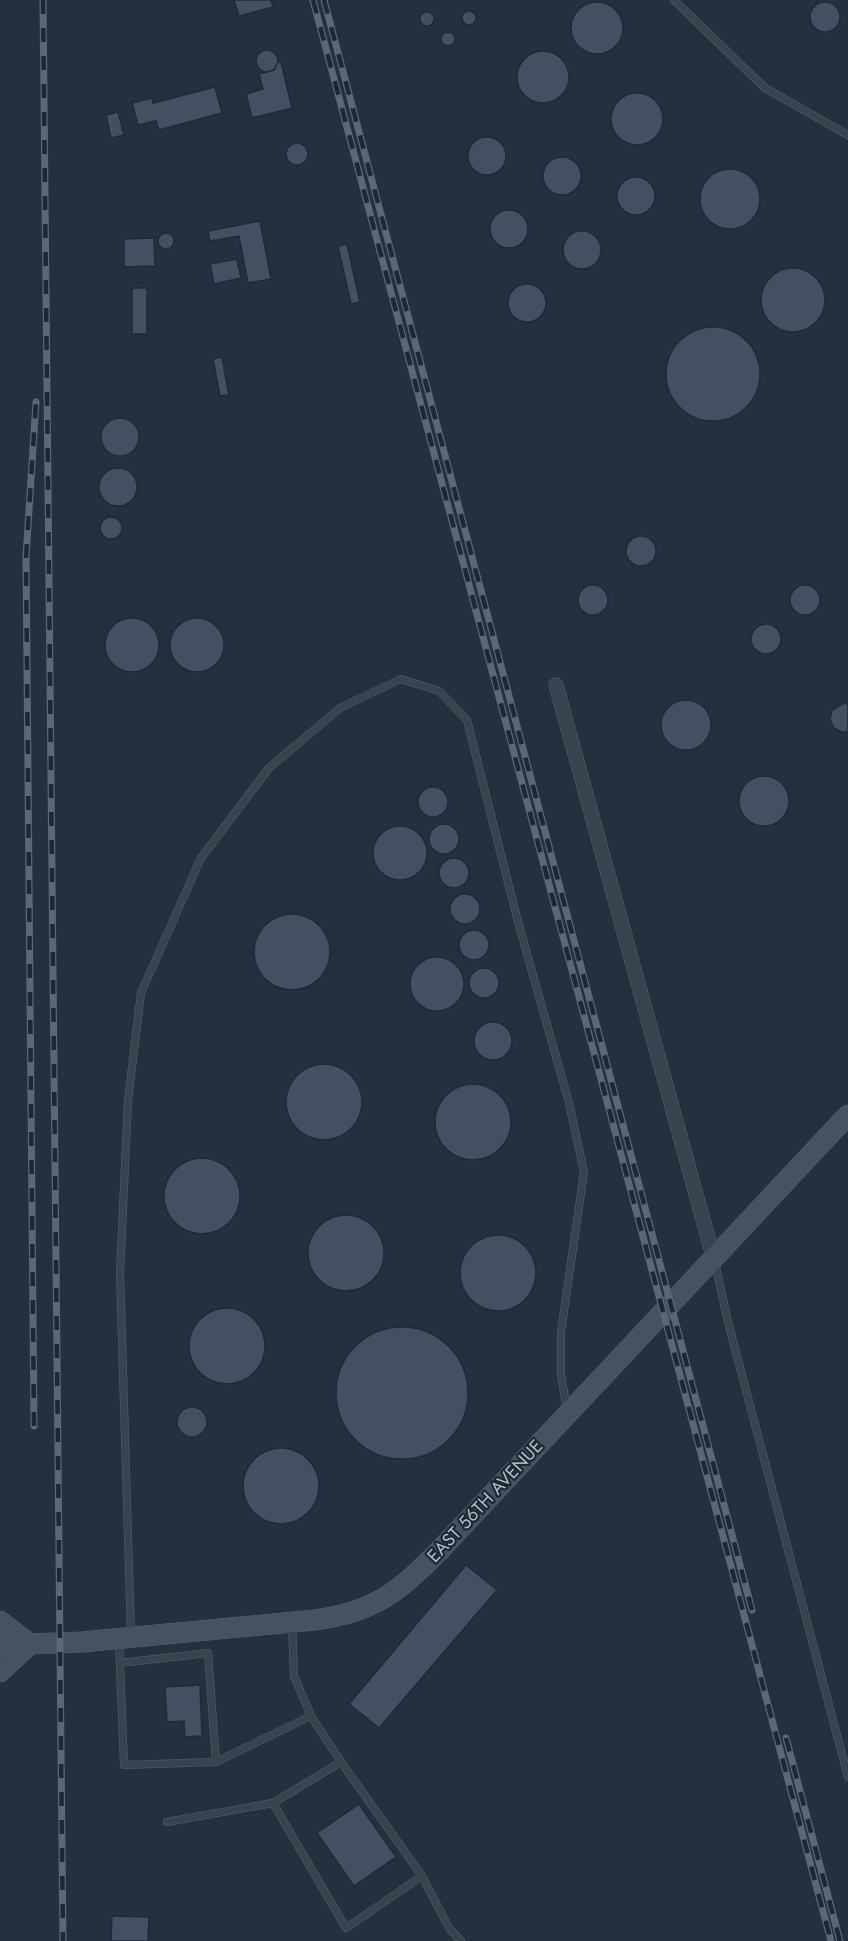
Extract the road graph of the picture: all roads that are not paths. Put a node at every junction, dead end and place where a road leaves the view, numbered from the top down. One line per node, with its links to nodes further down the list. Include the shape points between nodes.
1 (674, 0): 2 (lane, via 765,88)
2 (848, 135)
3 (556, 685): 5 (street)
4 (848, 1114): 5 (main road, EAST 56TH AVENUE)
5 (713, 1256): 6 (main road, EAST 56TH AVENUE); 17 (lane)
6 (568, 1412): 8 (main road, EAST 56TH AVENUE, via 440,1550 392,1594 370,1608 345,1616); 9 (lane, via 561,1376 561,1332 584,1172 569,1103 467,720 439,691 402,679 340,708 269,768 201,858 141,993 128,1100 120,1273)
7 (0, 1621): 10 (main road)
8 (292, 1622): 9 (main road, EAST 56TH AVENUE); 14 (lane, via 294,1676)
9 (125, 1638): 10 (main road, EAST 56TH AVENUE); 12 (lane)
10 (30, 1644): 11 (main road, EAST 56TH AVENUE); 13 (main road)
11 (0, 1645)
12 (120, 1662): 15 (lane, via 124,1765); 15 (lane, via 208,1653)
13 (0, 1672)
14 (311, 1716): 15 (lane); 16 (lane)
15 (216, 1762)
16 (341, 1762): 18 (lane); 20 (lane)
17 (848, 1777)
18 (273, 1803): 19 (lane); 20 (lane, via 346,1928)
19 (167, 1822)
20 (422, 1876): 21 (lane, via 449,1928)
21 (461, 1941)

